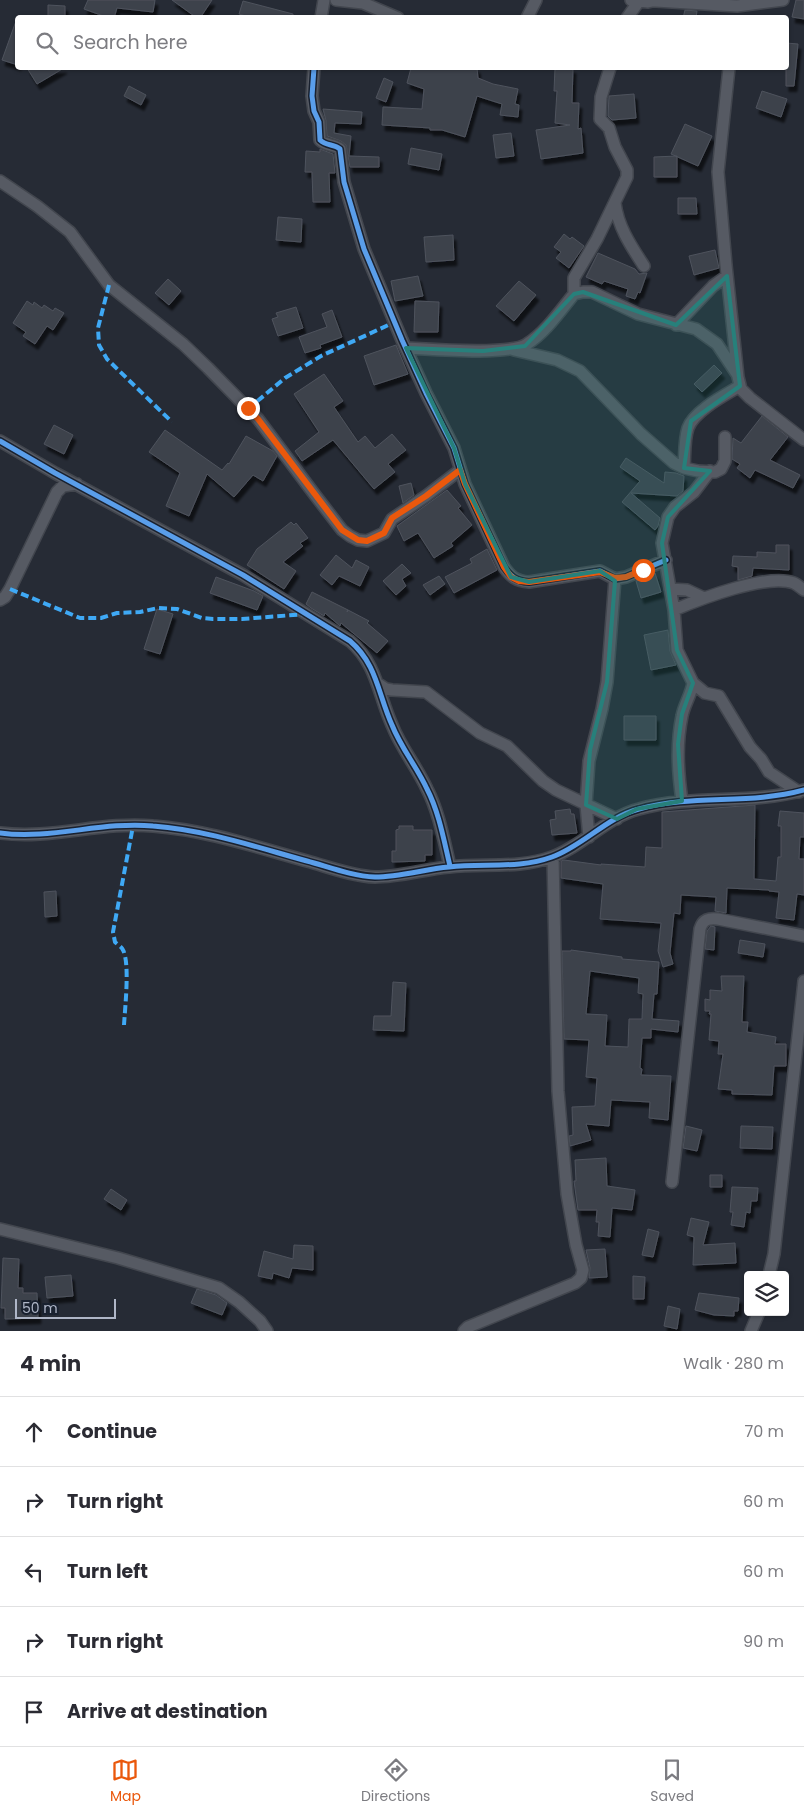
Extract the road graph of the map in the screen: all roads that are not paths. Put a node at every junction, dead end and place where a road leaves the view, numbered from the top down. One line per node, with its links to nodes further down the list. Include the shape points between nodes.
1 (324, 0): 8 (street)
2 (336, 0): 9 (street, via 363,3)
3 (536, 0): 10 (street)
4 (656, 0): 6 (street); 7 (street)
5 (783, 0): 7 (street)
6 (635, 1): 11 (street)
7 (736, 8)
8 (322, 15)
9 (391, 15)
10 (528, 15)
11 (628, 15)
12 (314, 70): 21 (street, via 312,96 320,140 340,149 344,182 364,249)
13 (609, 70): 16 (street, via 601,97 600,119 610,128 627,170)
14 (729, 70): 18 (street, via 718,172)
15 (0, 181): 28 (street, via 70,232 110,285 208,368 258,419 315,496 350,536 367,541 384,533 392,518)
16 (615, 203): 17 (street, via 618,221); 19 (street, via 574,278)
17 (644, 266)
18 (727, 276): 20 (street); 23 (street)
19 (574, 294): 20 (street, via 592,292 638,314); 22 (street, via 540,335 526,346)
20 (676, 325): 23 (street, via 696,329 717,344)
21 (406, 348): 22 (street); 28 (street, via 454,448)
22 (511, 349): 27 (street, via 557,360 580,371 641,434)
23 (739, 381): 25 (street, via 741,389 750,398); 27 (street, via 691,421)
24 (725, 437): 29 (street, via 725,461 720,469)
25 (804, 440)
26 (0, 441): 30 (street)
27 (684, 468): 29 (street)
28 (460, 470): 32 (street, via 488,535 511,577 529,582 600,572)
29 (710, 472): 31 (street, via 668,517 662,543)
30 (77, 484): 36 (street, via 63,486 57,492 10,589); 38 (street, via 243,575 350,641 361,650)
31 (666, 560): 32 (street, via 626,577); 33 (street)
32 (615, 578): 42 (street, via 607,682 590,750)
33 (670, 589): 35 (street, via 687,590); 37 (street)
34 (804, 590): 35 (street, via 783,581 747,586)
35 (704, 598): 37 (street)
36 (0, 600)
37 (674, 610): 39 (street, via 677,650)
38 (377, 682): 42 (street, via 386,689 426,692 480,733 507,746 543,781); 47 (street, via 393,728 428,790)
39 (693, 683): 40 (street, via 703,692 719,696 750,747 770,772); 41 (street, via 682,714 678,744)
40 (802, 791): 41 (street, via 768,798)
41 (682, 801): 43 (street, via 637,809)
42 (586, 805): 43 (street); 45 (street)
43 (617, 819): 45 (street)
44 (0, 833): 47 (street, via 63,833 150,825 212,835 360,875 388,876)
45 (589, 837): 46 (street)
46 (554, 857): 47 (street, via 534,862); 55 (street, via 558,1091 567,1194 581,1278)
47 (450, 866)
48 (804, 936): 50 (street, via 718,919 706,919 702,924)
49 (804, 981): 52 (street)
50 (672, 1182)
51 (0, 1228): 54 (street, via 219,1288 260,1321)
52 (770, 1271)
53 (758, 1316): 56 (street)
54 (267, 1331)
55 (464, 1331)
56 (752, 1331)

